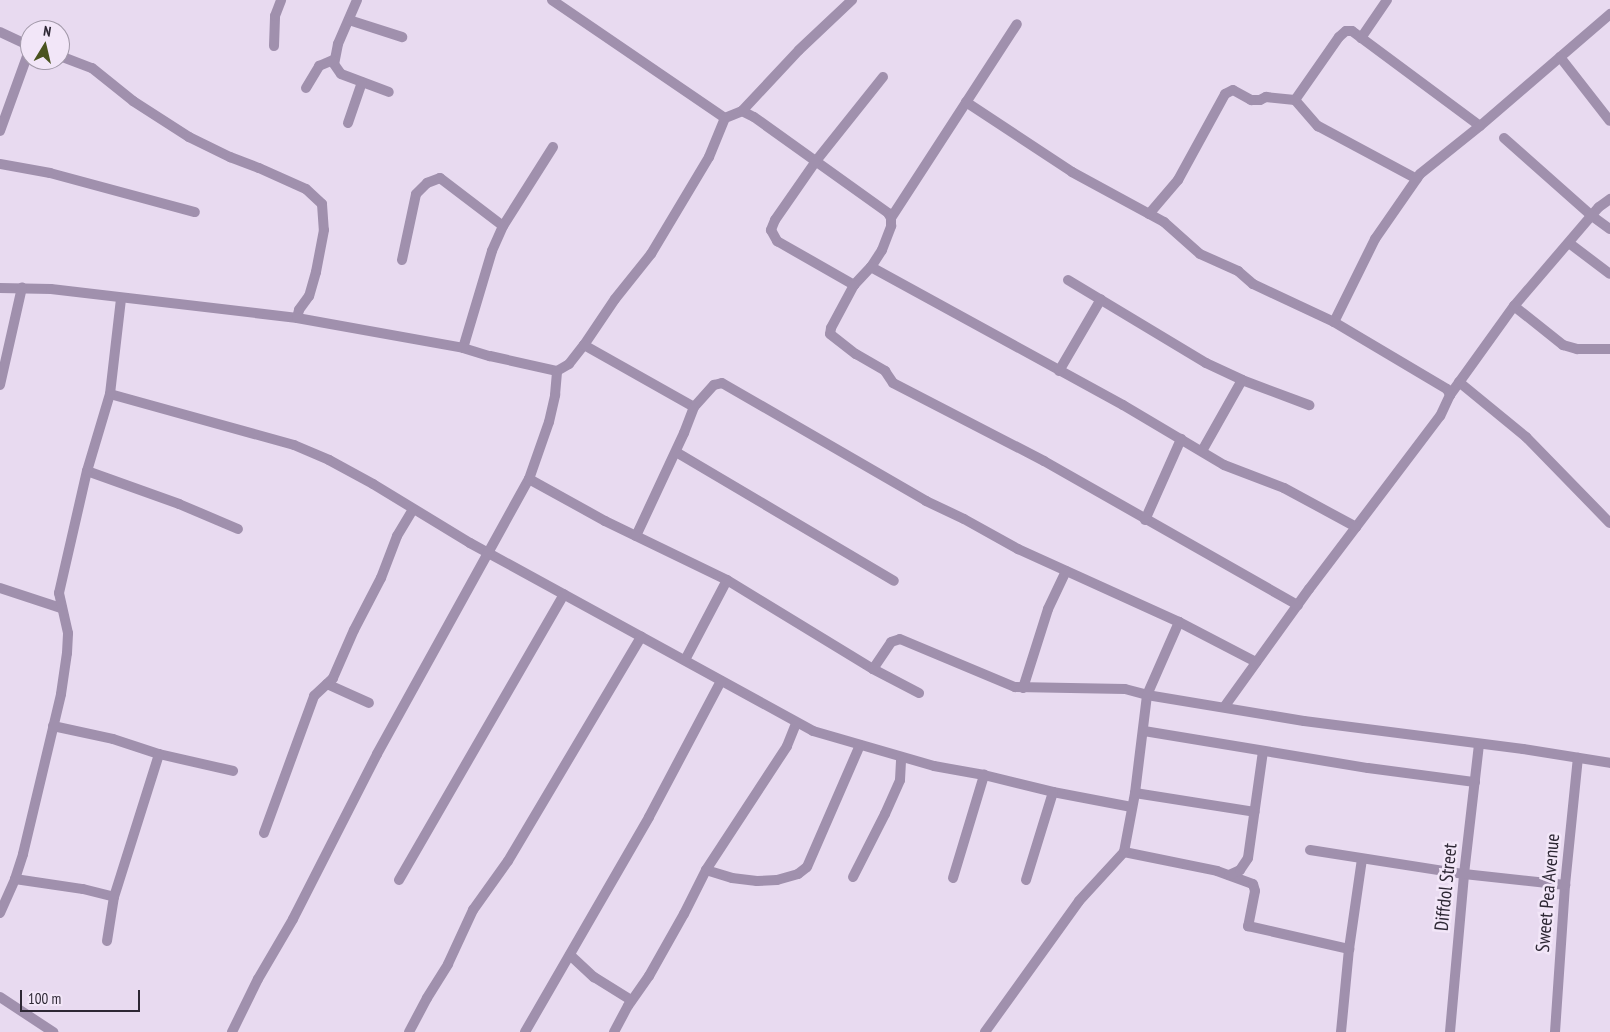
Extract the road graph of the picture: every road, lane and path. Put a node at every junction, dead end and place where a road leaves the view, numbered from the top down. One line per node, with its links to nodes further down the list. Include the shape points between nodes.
1 (282, 0): 13 (street, via 275,16)
2 (357, 0): 7 (street)
3 (552, 0): 25 (street)
4 (852, 0): 24 (street)
5 (1387, 0): 11 (street)
6 (1610, 14): 14 (street)
7 (349, 20): 10 (street); 16 (street)
8 (1016, 24): 23 (street)
9 (0, 32): 12 (street)
10 (402, 38)
11 (1361, 38): 22 (street, via 1346,30); 28 (street)
12 (20, 42)
13 (274, 46)
14 (1560, 57): 26 (street); 28 (street)
15 (70, 60): 53 (street, via 92,68 133,101 189,137 306,189 322,204 324,230 316,272 309,296)
16 (333, 60): 19 (street, via 341,74); 20 (street, via 320,66)
17 (22, 70): 29 (street)
18 (883, 77): 32 (street)
19 (362, 82): 21 (street); 27 (street)
20 (306, 88)
21 (389, 92)
22 (1295, 100): 34 (street, via 1318,126); 37 (street, via 1266,97 1251,100 1233,90 1228,91 1178,180)
23 (966, 102): 37 (street, via 1072,172); 39 (street)
24 (742, 111): 25 (street); 32 (street)
25 (725, 118): 55 (street, via 710,156 692,188 650,254)
26 (1610, 121)
27 (348, 123)
28 (1480, 126): 34 (street)
29 (0, 131)
30 (1504, 138): 38 (street)
31 (553, 147): 40 (street)
32 (816, 161): 39 (street); 47 (street, via 771,230 777,241)
33 (0, 164): 36 (street, via 50,173)
34 (1416, 179): 54 (street, via 1375,239)
35 (1610, 199): 38 (street)
36 (195, 212)
37 (1149, 214): 54 (street, via 1171,227 1200,254 1238,271 1253,284)
38 (1592, 216): 41 (street); 42 (street)
39 (891, 218): 44 (street, via 886,240)
40 (503, 226): 43 (street, via 440,178 427,183 416,194); 56 (street)
41 (1610, 229)
42 (1569, 243): 45 (street); 52 (street)
43 (402, 260)
44 (871, 267): 47 (street); 59 (street)
45 (1610, 274)
46 (1068, 280): 51 (street)
47 (854, 285): 73 (street, via 830,334 885,372 893,383 1044,461)
48 (22, 287): 49 (street); 50 (street); 62 (street)
49 (0, 288)
50 (121, 299): 53 (street); 63 (street)
51 (1101, 299): 59 (street); 60 (street, via 1206,363)
52 (1514, 306): 57 (street, via 1563,345 1577,349); 61 (street)
53 (297, 318): 56 (street)
54 (1334, 322): 64 (street, via 1447,389)
55 (584, 345): 58 (street, via 569,364); 66 (street)
56 (463, 348): 58 (street)
57 (1610, 349)
58 (557, 371): 71 (street, via 548,422)
59 (1060, 371): 67 (street)
60 (1242, 380): 65 (street); 68 (street)
61 (1459, 382): 64 (street); 74 (street, via 1526,437)
62 (0, 385)
63 (110, 394): 70 (street); 72 (street, via 294,445 329,460)
64 (1450, 395): 75 (street, via 1440,416)
65 (1309, 405)
66 (694, 407): 69 (street); 79 (street, via 714,385 731,386 926,501)
67 (1181, 439): 68 (street); 73 (street)
68 (1202, 451): 75 (street, via 1224,465 1284,488)
69 (676, 452): 77 (street); 81 (street)
70 (87, 471): 76 (street); 85 (street, via 59,593)
71 (529, 479): 77 (street); 78 (street)
72 (414, 509): 78 (street); 92 (street, via 397,536 381,578)
73 (1145, 520): 84 (street)
74 (1610, 523)
75 (1356, 527): 84 (street)
76 (238, 529)
77 (636, 536): 80 (street)
78 (488, 552): 83 (street); 137 (street, via 377,754)
79 (1066, 571): 86 (street); 93 (street, via 1045,616)
80 (727, 580): 88 (street); 90 (street)
81 (894, 581)
82 (0, 588): 85 (street)
83 (564, 594): 87 (street); 125 (street)
84 (1298, 605): 89 (street)
85 (61, 608): 99 (street, via 68,632 67,652)
86 (1179, 622): 89 (street); 95 (street)
87 (641, 637): 88 (street); 138 (street, via 508,861 473,910 448,964)
88 (685, 660): 91 (street)
89 (1256, 662): 97 (street)
90 (873, 669): 93 (street, via 891,642 900,639); 94 (street)
91 (721, 681): 98 (street); 133 (street, via 649,817)
92 (327, 684): 96 (street); 115 (street, via 314,696)
93 (1023, 688): 95 (street, via 1107,687)
94 (919, 693)
95 (1147, 695): 97 (street); 100 (street)
96 (369, 702)
97 (1225, 706): 102 (street, via 1304,721)
98 (796, 724): 101 (street); 119 (street, via 786,746)
99 (53, 726): 104 (street); 124 (street)
100 (1144, 732): 103 (street); 112 (street)
101 (860, 745): 105 (street); 119 (street, via 807,867 798,874 777,880 757,881)
102 (1479, 745): 106 (street); 110 (street, Diffdol Street)
103 (1263, 751): 110 (street); 114 (street)
104 (159, 754): 108 (street); 129 (street)
105 (901, 758): 109 (street); 122 (street, via 900,780)
106 (1578, 758): 107 (street); 127 (street, Sweet Pea Avenue)
107 (1610, 763)
108 (233, 771)
109 (984, 775): 111 (street); 123 (street)
110 (1475, 782): 120 (street, Diffdol Street)
111 (1053, 792): 113 (street); 126 (street)
112 (1135, 793): 113 (street); 114 (street)
113 (1132, 807): 117 (street)
114 (1255, 812): 121 (street, via 1245,865)
115 (264, 832)
116 (1310, 850): 118 (street)
117 (1124, 852): 121 (street); 141 (street, via 1079,901)
118 (1362, 859): 120 (street); 132 (street)
119 (706, 870): 135 (street, via 649,976)
120 (1464, 874): 127 (street); 143 (street, Diffdol Street)
121 (1229, 875): 132 (street, via 1253,884 1255,891 1248,926)
122 (853, 877)
123 (953, 878)
124 (15, 879): 128 (street); 129 (street)
125 (399, 880)
126 (1026, 880)
127 (1565, 885): 144 (street, Sweet Pea Avenue)
128 (5, 891): 130 (street)
129 (114, 897): 131 (street)
130 (0, 913)
131 (107, 941)
132 (1349, 949): 142 (street)
133 (570, 954): 135 (street, via 594,977); 139 (street)
134 (0, 997): 136 (street)
135 (632, 1000): 140 (street)
136 (53, 1032)
137 (232, 1032)
138 (409, 1032)
139 (525, 1032)
140 (614, 1032)
141 (984, 1032)
142 (1342, 1032)
143 (1450, 1032)
144 (1555, 1032)

